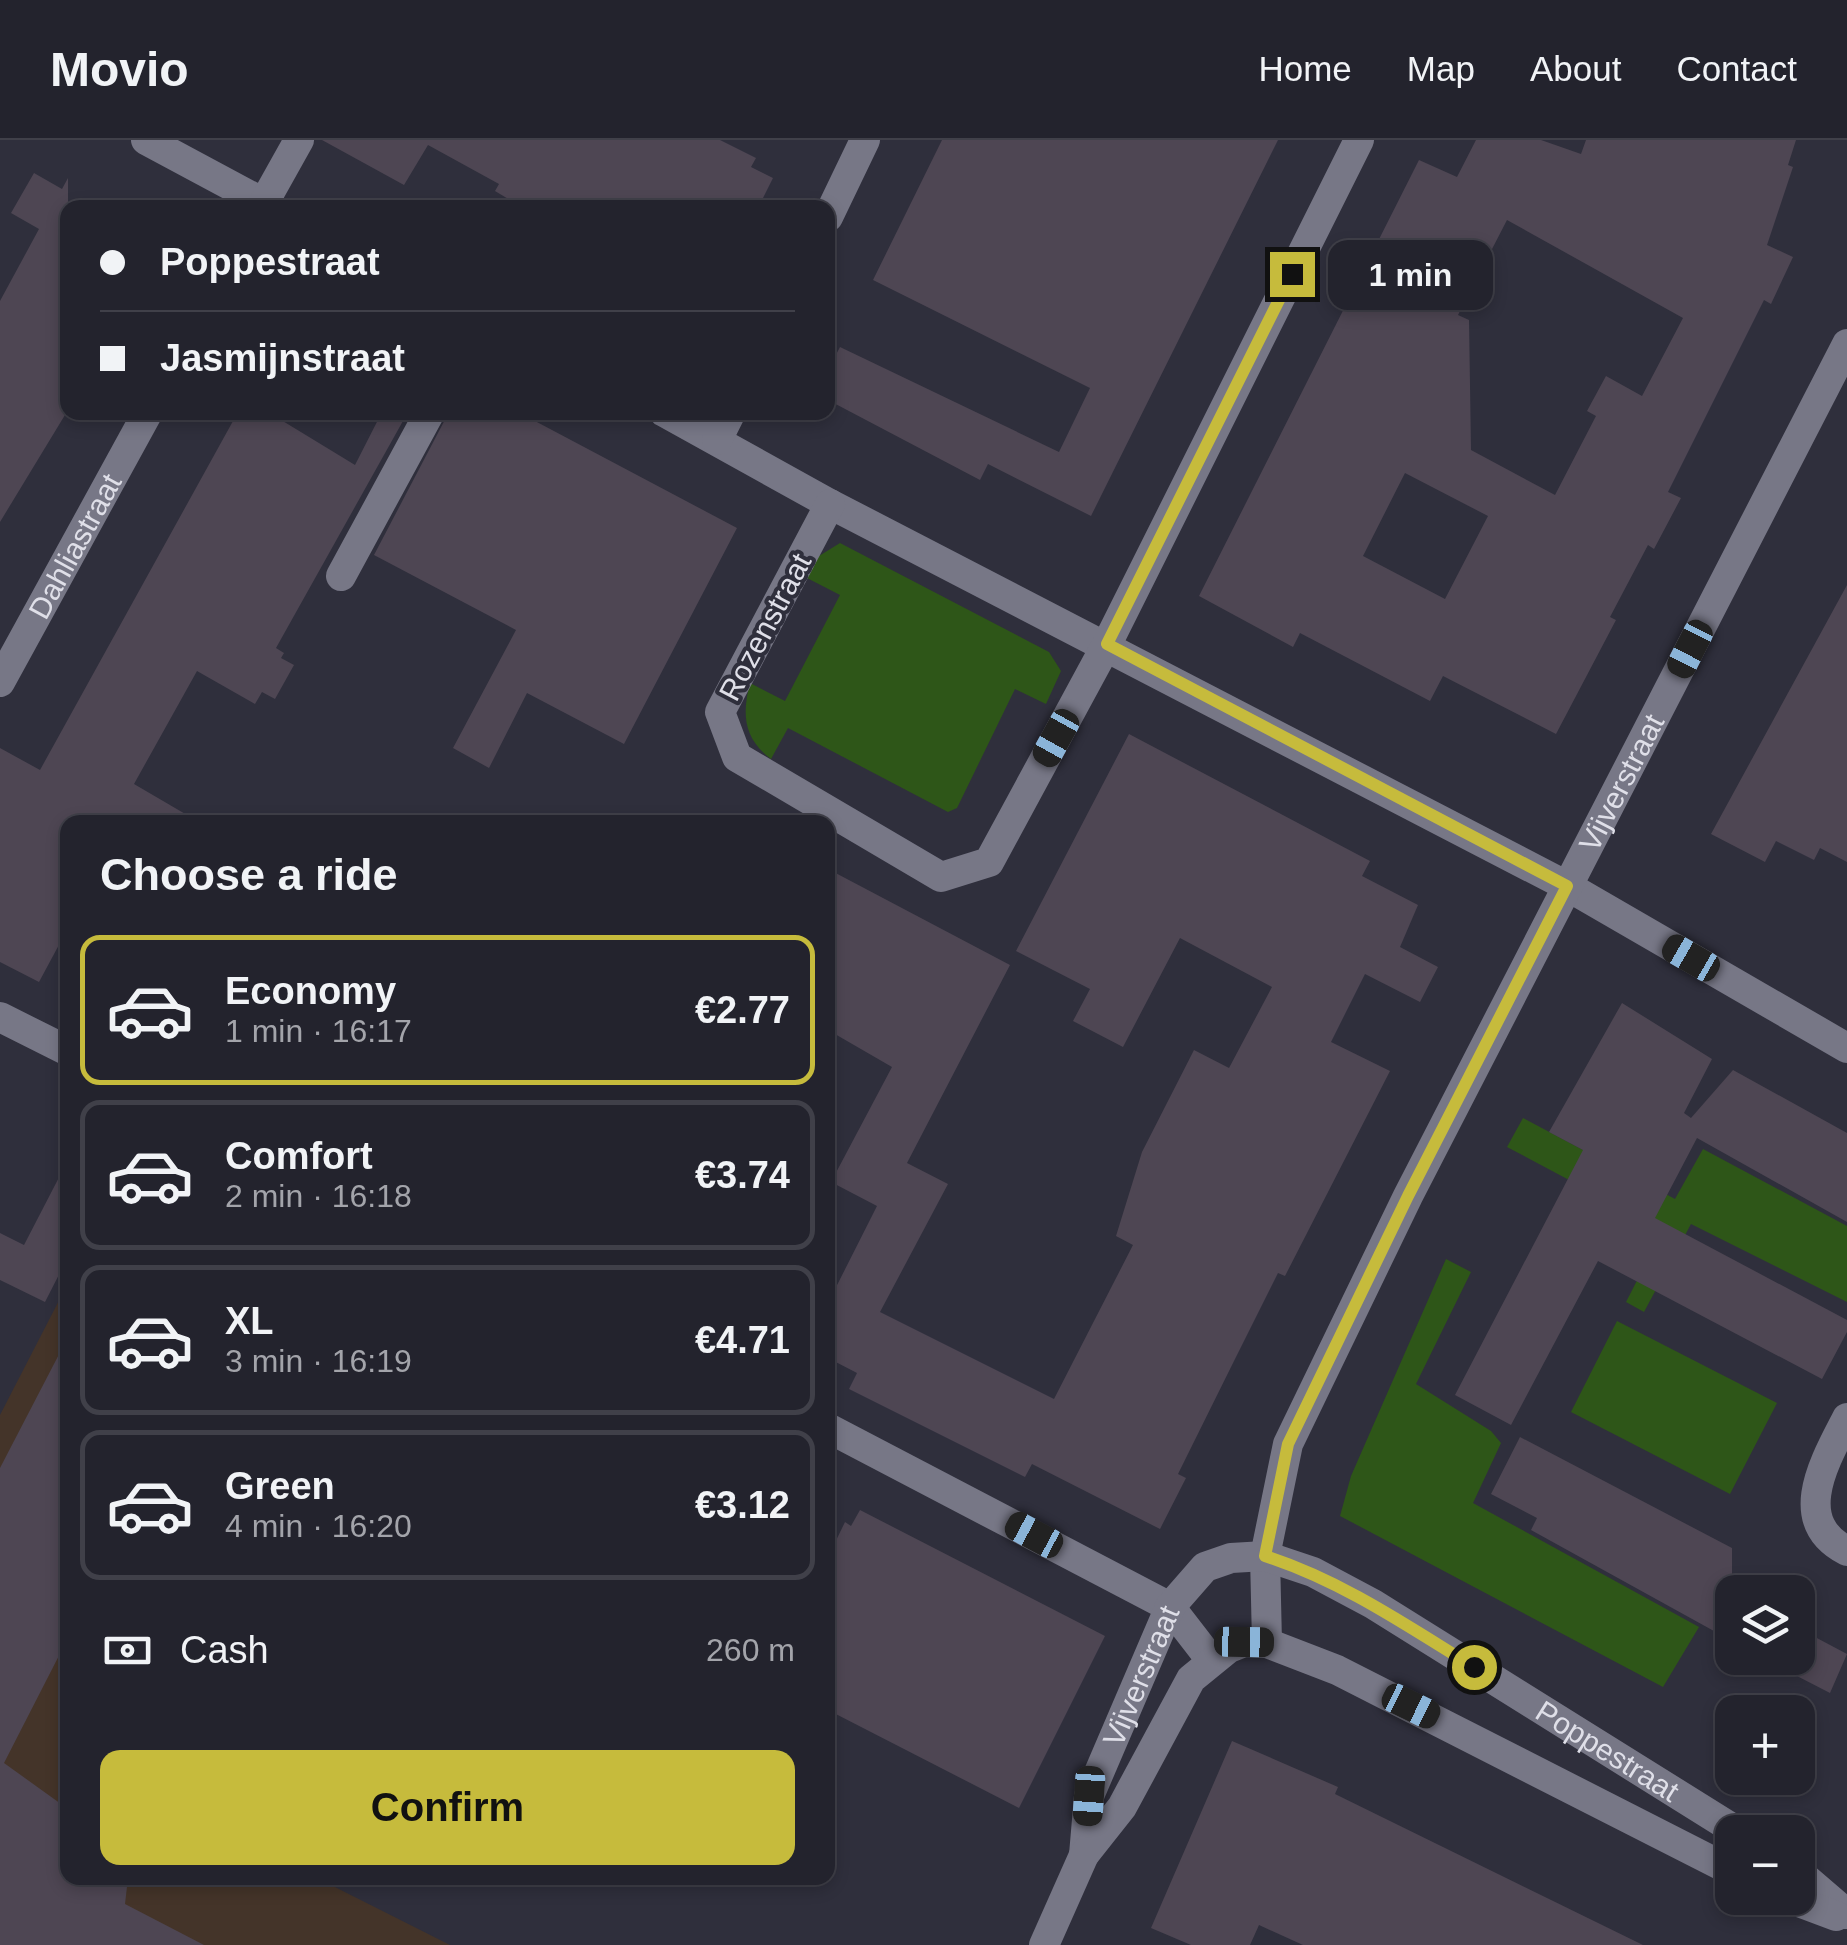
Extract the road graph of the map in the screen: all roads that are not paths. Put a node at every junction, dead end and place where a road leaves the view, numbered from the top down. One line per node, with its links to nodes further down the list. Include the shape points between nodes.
1 (146, 140): 5 (street)
2 (299, 140): 6 (street)
3 (866, 140): 7 (street)
4 (1359, 140): 16 (street, Rozenstraat)
5 (255, 200)
6 (269, 200)
7 (835, 203)
8 (1847, 344): 20 (street, Vijverstraat)
9 (144, 420): 17 (street, Dahliastraat)
10 (426, 420): 15 (street)
11 (679, 420): 13 (street)
12 (727, 420): 13 (street)
13 (717, 440): 14 (street)
14 (830, 504): 16 (street); 18 (street, Rozenstraat, via 720,712 737,758)
15 (341, 576)
16 (1107, 644): 19 (street, Rozenstraat, via 988,862 941,878); 20 (street)
17 (0, 682)
18 (834, 815)
19 (835, 816)
20 (1567, 886): 23 (street); 27 (street, Vijverstraat, via 1288,1444)
21 (0, 1017): 22 (street)
22 (60, 1048)
23 (1847, 1048)
24 (1847, 1418): 26 (street, via 1816,1482 1813,1508 1832,1544)
25 (835, 1432): 28 (street)
26 (1847, 1551)
27 (1265, 1556): 28 (street, Vijverstraat, via 1205,1567); 29 (street, Vijverstraat); 31 (street, Poppestraat, via 1373,1604)
28 (1170, 1607): 30 (street); 32 (street, Vijverstraat, via 1089,1796)
29 (1267, 1643): 30 (street, Vijverstraat, via 1244,1642); 33 (street, Poppestraat, via 1502,1750)
30 (1211, 1660): 32 (street, Vijverstraat, via 1191,1679 1122,1806)
31 (1715, 1818)
32 (1084, 1855): 37 (street, Vijverstraat)
33 (1715, 1861)
34 (1815, 1888): 36 (street)
35 (1815, 1907): 36 (street)
36 (1847, 1917)
37 (1044, 1945)

